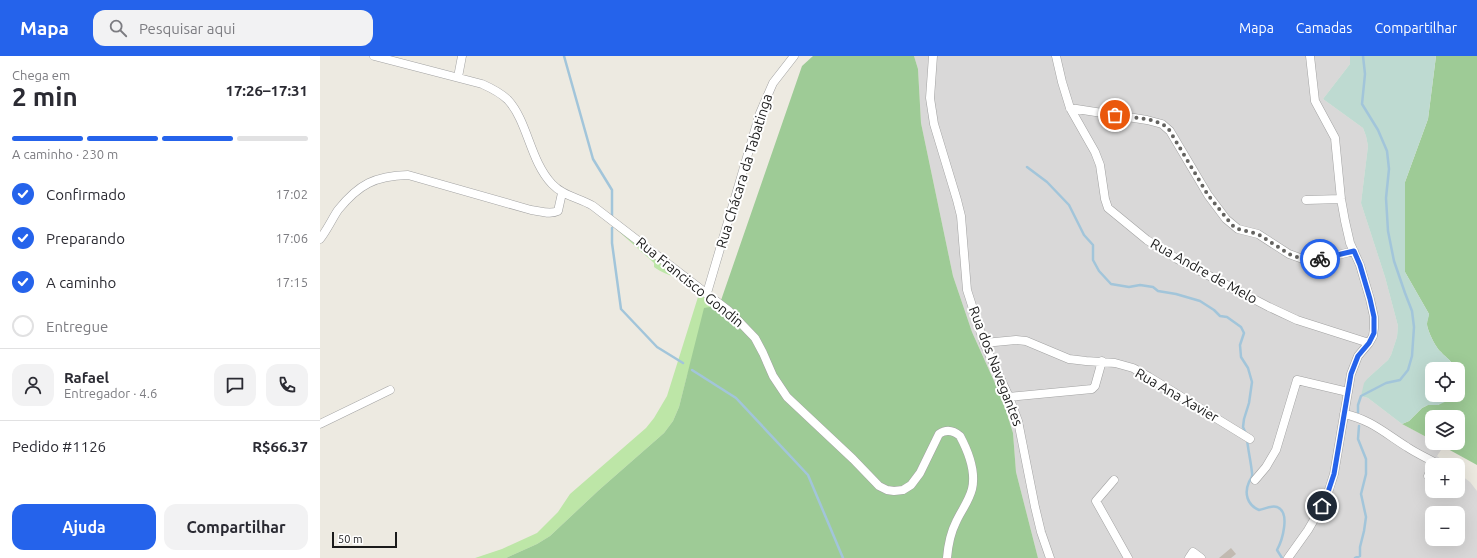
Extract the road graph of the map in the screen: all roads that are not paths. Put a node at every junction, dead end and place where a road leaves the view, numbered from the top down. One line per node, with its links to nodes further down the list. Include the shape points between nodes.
1 (374, 56): 7 (street, Rua Francisco Gondin)
2 (462, 56): 7 (street)
3 (794, 56): 14 (street, Rua Chácara da Tabatinga, via 773,83 760,113)
4 (933, 56): 15 (street, Rua dos Navegantes, via 930,98 934,124 961,216 967,290)
5 (1056, 56): 8 (street, Rua Andre de Melo)
6 (1310, 56): 10 (street, via 1315,101 1335,138)
7 (458, 77): 9 (street, Rua Francisco Gondin, via 482,84 508,100 516,112 540,167)
8 (1070, 108): 13 (street, via 1147,120 1166,126 1208,195 1238,229 1258,234 1300,258 1322,259); 16 (street, Rua Andre de Melo, via 1098,159 1103,174 1107,206 1147,240 1297,320)
9 (562, 193): 12 (street, via 558,211 552,213 531,210 408,175 389,176 369,182 348,199); 14 (street, Rua Francisco Gondin, via 593,206)
10 (1341, 199): 11 (street); 13 (street, via 1348,236)
11 (1306, 200)
12 (320, 239)
13 (1354, 251): 16 (street, via 1373,311 1374,333)
14 (707, 293): 29 (street, Rua Francisco Gondin, via 755,338 773,376 787,397 872,479 887,490 903,490 911,485 941,433 950,430 960,436 970,460 972,488 956,521)
15 (984, 343): 17 (street, Rua Ana Xavier, via 1026,341 1069,359); 20 (street, Rua dos Navegantes)
16 (1369, 343): 19 (street, via 1355,362)
17 (1102, 362): 20 (street, via 1092,389); 23 (street, Rua Ana Xavier, via 1133,368)
18 (390, 390): 22 (street)
19 (1348, 392): 21 (street); 26 (street, via 1296,380 1276,450)
20 (1009, 397): 30 (street, Rua dos Navegantes, via 1018,421 1035,507)
21 (1344, 414): 24 (street, via 1373,424); 28 (street, via 1334,474 1326,499)
22 (320, 424)
23 (1248, 437)
24 (1427, 458)
25 (1114, 480): 31 (street, via 1096,501)
26 (1254, 480)
27 (1191, 555): 32 (street)
28 (1288, 557)
29 (947, 558)
30 (1050, 558)
31 (1128, 558)
32 (1201, 558)

